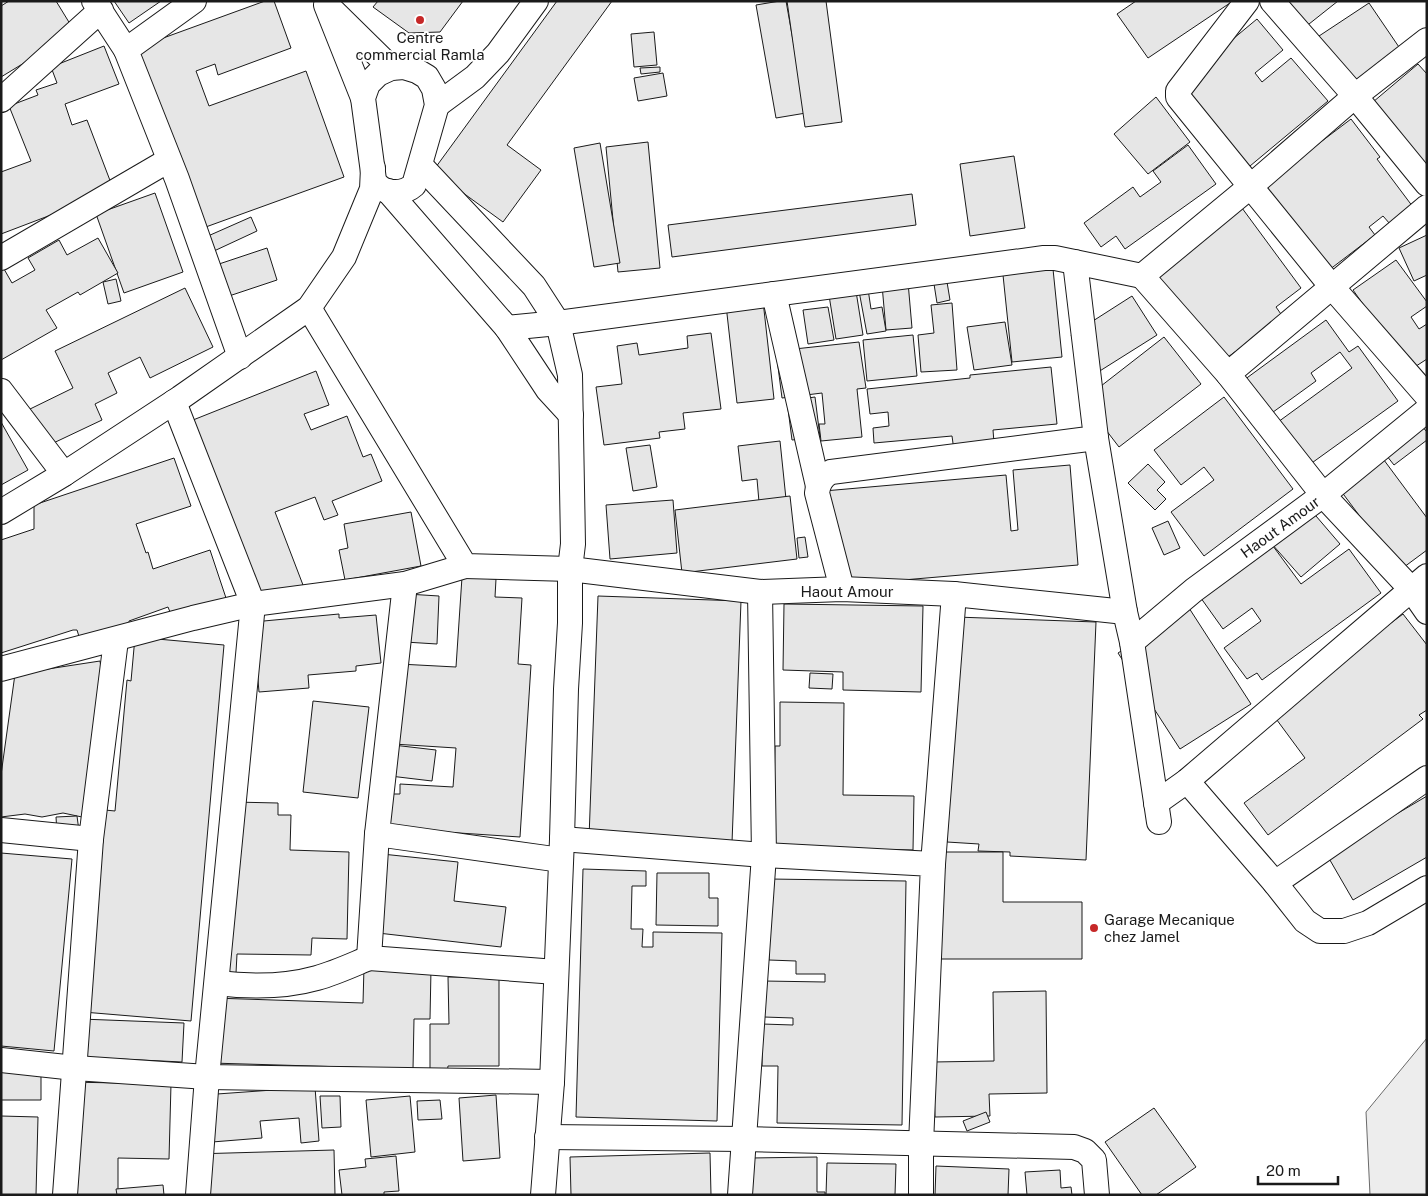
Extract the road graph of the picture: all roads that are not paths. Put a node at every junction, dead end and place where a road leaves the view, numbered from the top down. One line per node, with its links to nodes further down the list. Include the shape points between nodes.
1 (194, 1): 8 (street)
2 (536, 1): 13 (street, via 498,53 475,77)
3 (1247, 1): 18 (street, via 1178,91 1178,97)
4 (1272, 1): 10 (street)
5 (325, 3): 9 (street); 11 (street)
6 (98, 6): 8 (street); 12 (street)
7 (1427, 40): 10 (street)
8 (126, 50): 14 (street)
9 (391, 68): 11 (street, via 368,84); 13 (street, via 404,67 427,77 434,89)
10 (1354, 96): 17 (street); 18 (street)
11 (362, 98): 16 (street)
12 (1, 100)
13 (437, 105): 15 (street)
14 (169, 160): 20 (street); 28 (street)
15 (420, 166): 16 (street, via 410,189 403,191); 26 (street, via 534,286)
16 (378, 184): 25 (street, via 344,257); 27 (street)
17 (1427, 184)
18 (1251, 186): 22 (street); 23 (street)
19 (1427, 207): 23 (street)
20 (1, 258)
21 (1075, 262): 22 (street); 24 (street, via 1044,258); 35 (street)
22 (1142, 276): 29 (street)
23 (1332, 287): 29 (street); 31 (street)
24 (774, 294): 26 (street); 37 (street)
25 (309, 308): 28 (street); 40 (street)
26 (558, 323): 27 (street); 34 (street, via 570,375)
27 (507, 328): 34 (street, via 548,390)
28 (240, 357): 32 (street)
29 (1228, 374): 38 (street)
30 (1, 390): 36 (street)
31 (1427, 396)
32 (174, 402): 36 (street); 47 (street)
33 (1427, 410): 38 (street, Haout Amour)
34 (571, 415): 41 (street, via 573,544)
35 (1096, 438): 37 (street, via 831,472); 48 (street)
36 (64, 474): 39 (street)
37 (818, 486): 44 (street, via 817,493)
38 (1323, 495): 42 (street); 51 (street, Haout Amour, via 1194,590)
39 (1, 512)
40 (465, 566): 41 (street, Haout Amour); 43 (street, Haout Amour)
41 (570, 569): 45 (street, Haout Amour); 58 (street)
42 (1419, 583): 49 (street); 54 (street)
43 (405, 584): 47 (street, Haout Amour); 56 (street)
44 (842, 589): 45 (street, Haout Amour); 46 (street, Haout Amour)
45 (760, 592): 59 (street)
46 (954, 594): 48 (street, Haout Amour); 60 (street)
47 (253, 604): 50 (street, Haout Amour); 65 (street)
48 (1125, 612): 51 (street)
49 (1427, 612)
50 (116, 640): 52 (street, Haout Amour); 57 (street)
51 (1132, 642): 54 (street, via 1158,812)
52 (1, 669)
53 (1427, 778): 61 (street)
54 (1187, 781): 61 (street)
55 (1, 830): 57 (street)
56 (377, 834): 58 (street); 63 (street)
57 (91, 840): 67 (street)
58 (561, 850): 59 (street); 64 (street)
59 (764, 855): 60 (street); 71 (street)
60 (932, 864): 72 (street)
61 (1275, 883): 62 (street, via 1305,921 1320,931 1344,931 1368,923)
62 (1427, 888)
63 (368, 958): 64 (street); 65 (street, via 318,978 294,982 262,986)
64 (556, 972): 69 (street)
65 (217, 982): 68 (street)
66 (1, 1060): 67 (street)
67 (75, 1068): 68 (street); 73 (street)
68 (207, 1077): 69 (street); 74 (street)
69 (552, 1082): 70 (street)
70 (547, 1137): 71 (street); 75 (street)
71 (743, 1139): 72 (street); 76 (street)
72 (921, 1144): 77 (street); 78 (street, via 1074,1147 1085,1151 1094,1160)
73 (65, 1195)
74 (198, 1195)
75 (543, 1195)
76 (740, 1195)
77 (921, 1195)
78 (1097, 1195)

